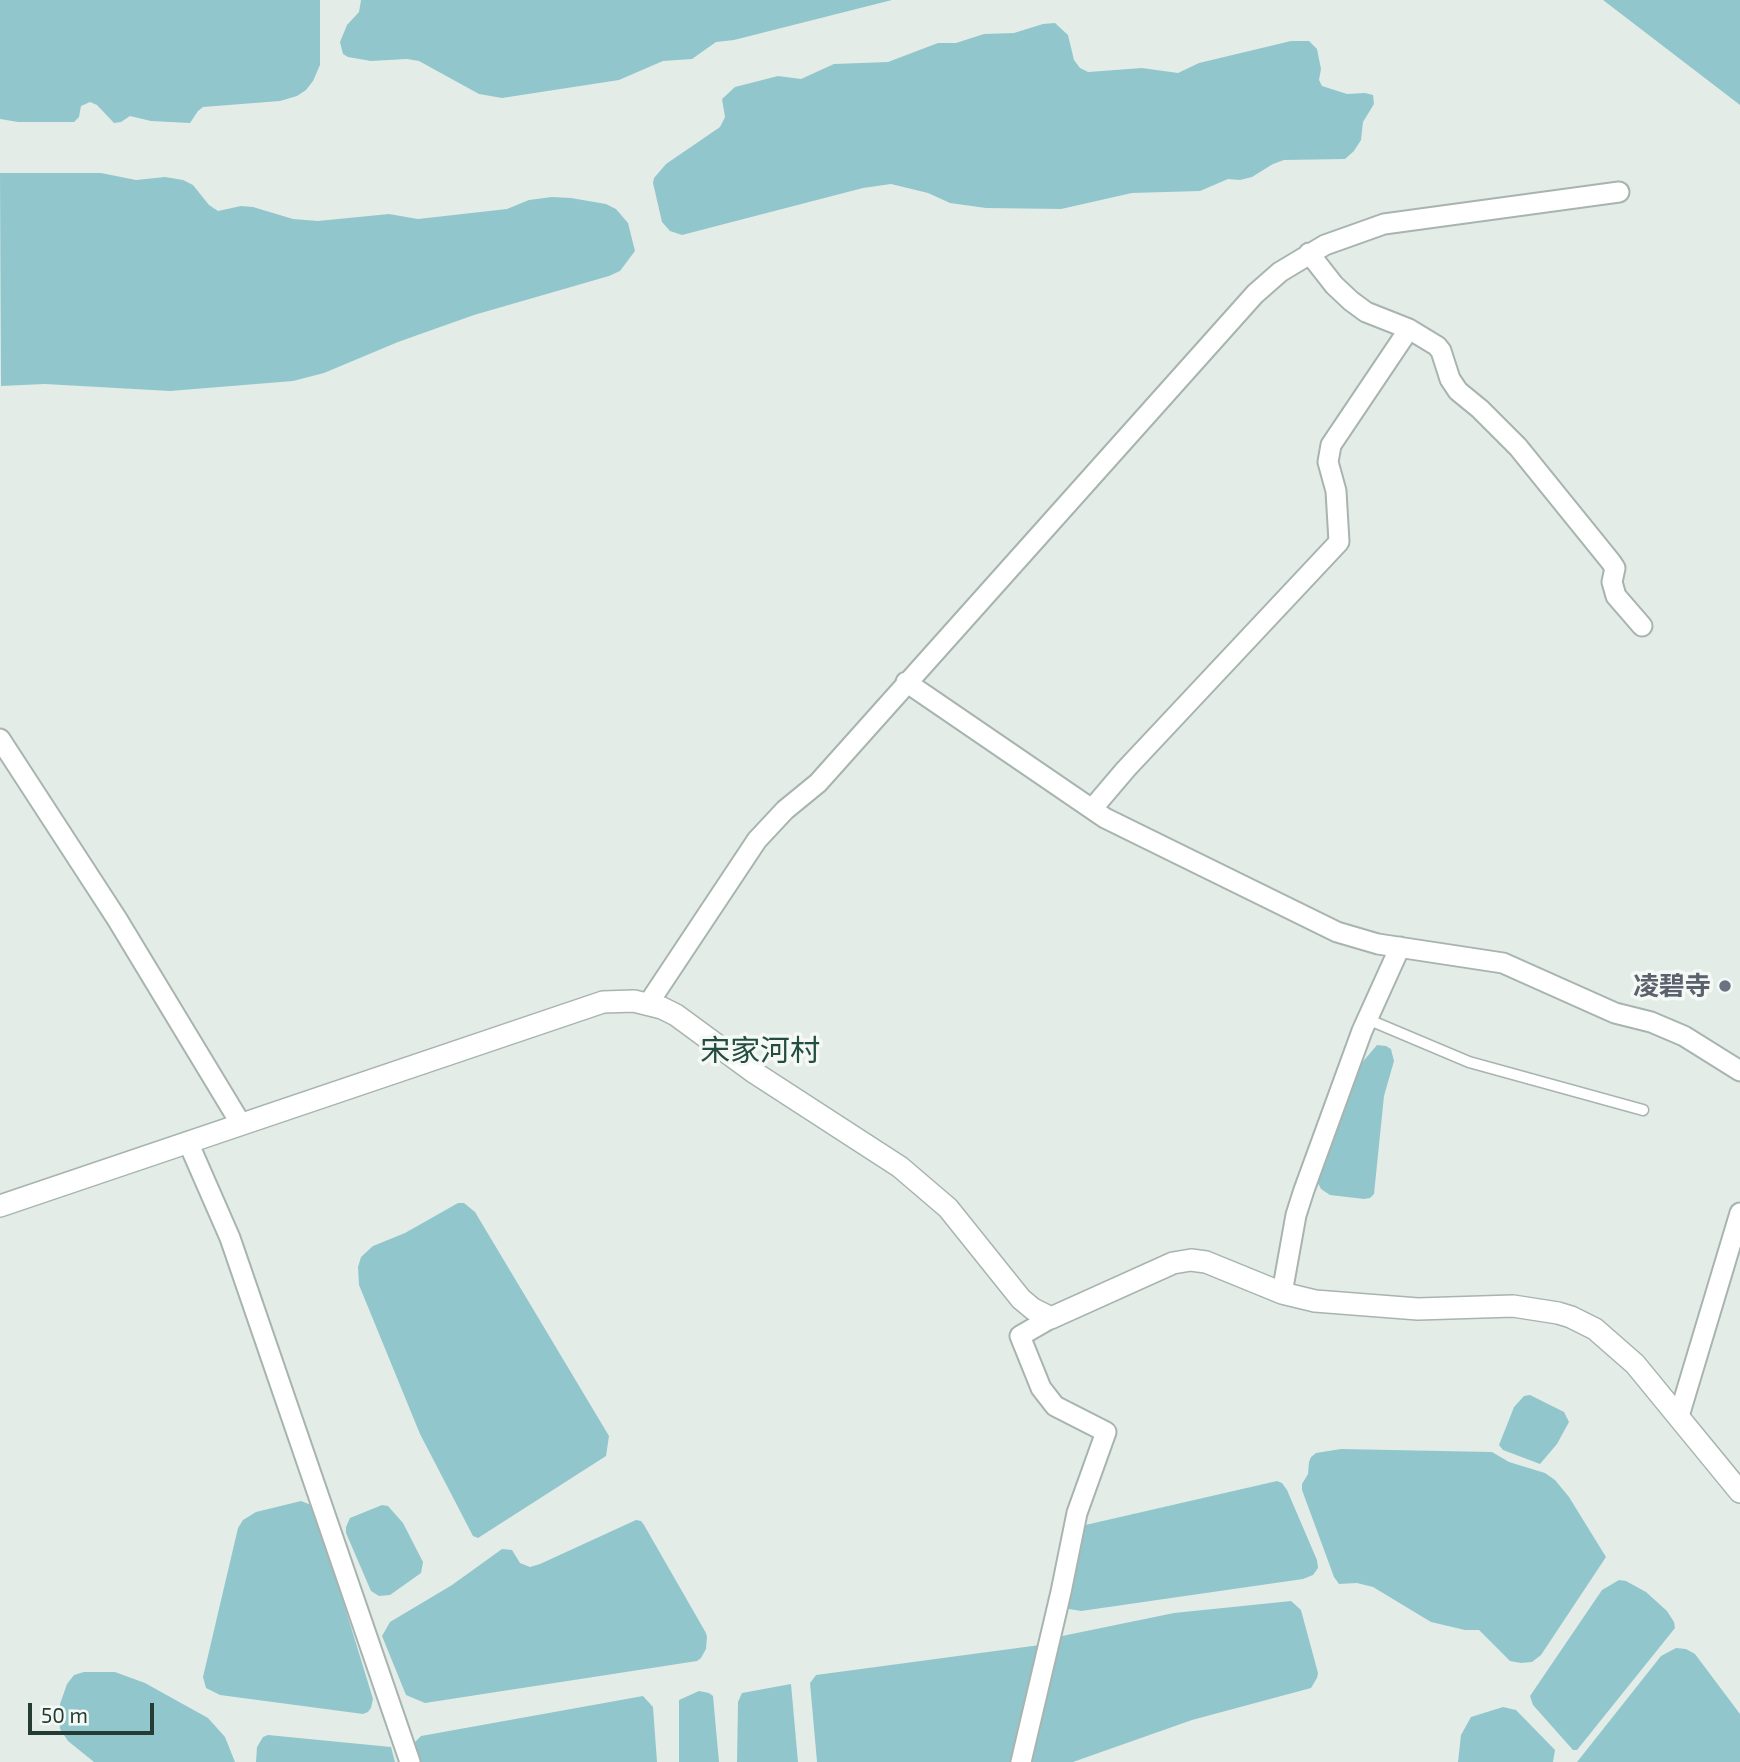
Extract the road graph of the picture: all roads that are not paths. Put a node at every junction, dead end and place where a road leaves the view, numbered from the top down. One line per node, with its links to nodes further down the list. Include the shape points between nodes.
1 (1619, 192): 2 (street, via 1384,224)
2 (1309, 253): 3 (street, via 1351,301); 5 (street, via 1255,294)
3 (1409, 330): 4 (street, via 1437,346 1458,391 1518,447 1611,562 1616,596); 7 (street, via 1331,444 1328,462 1336,491 1339,542)
4 (1642, 626)
5 (906, 682): 7 (street); 9 (street, via 818,783 757,840)
6 (0, 739): 13 (street, via 117,919)
7 (1092, 809): 8 (street, via 1337,932)
8 (1400, 947): 10 (street); 11 (street, via 1503,962 1615,1013 1684,1036)
9 (648, 1004): 13 (street, via 603,1002); 18 (street, via 690,1024 755,1073 900,1167 948,1208 1021,1299)
10 (1367, 1019): 12 (lane, via 1469,1062); 17 (street, via 1304,1189)
11 (1740, 1071)
12 (1643, 1110)
13 (241, 1124): 14 (street)
14 (188, 1142): 15 (street); 21 (street, via 230,1238)
15 (0, 1206)
16 (1740, 1213): 19 (street)
17 (1282, 1293): 18 (street, via 1191,1260 1172,1263); 19 (street, via 1315,1301 1386,1307 1513,1306 1571,1317 1620,1350)
18 (1051, 1318): 22 (street, via 1020,1336 1041,1388 1055,1406 1106,1432 1077,1513)
19 (1679, 1416): 20 (street)
20 (1740, 1492)
21 (410, 1762)
22 (1021, 1762)

